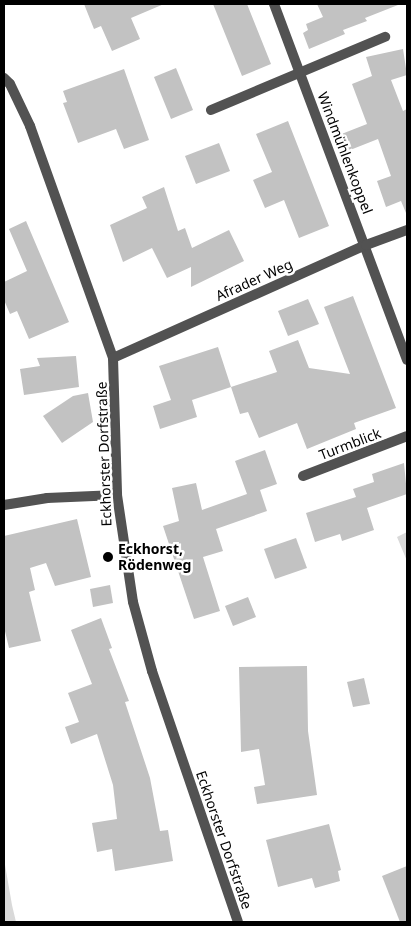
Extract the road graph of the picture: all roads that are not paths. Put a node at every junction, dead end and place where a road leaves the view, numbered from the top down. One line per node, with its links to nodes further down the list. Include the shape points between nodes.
1 (274, 4): 3 (street, Windmühlenkoppel)
2 (385, 37): 3 (street)
3 (299, 71): 5 (street); 7 (street, Windmühlenkoppel)
4 (4, 78): 8 (street, Eckhorster Dorfstraße, via 30,126)
5 (211, 110)
6 (407, 230): 7 (street, Afrader Weg)
7 (366, 245): 8 (street, Afrader Weg); 9 (street)
8 (113, 358): 12 (street, Eckhorster Dorfstraße)
9 (407, 360)
10 (407, 436): 11 (street, Turmblick)
11 (303, 476)
12 (117, 495): 13 (street, via 47,498); 14 (street, Eckhorster Dorfstraße, via 124,556 140,634)
13 (4, 505)
14 (238, 922)

